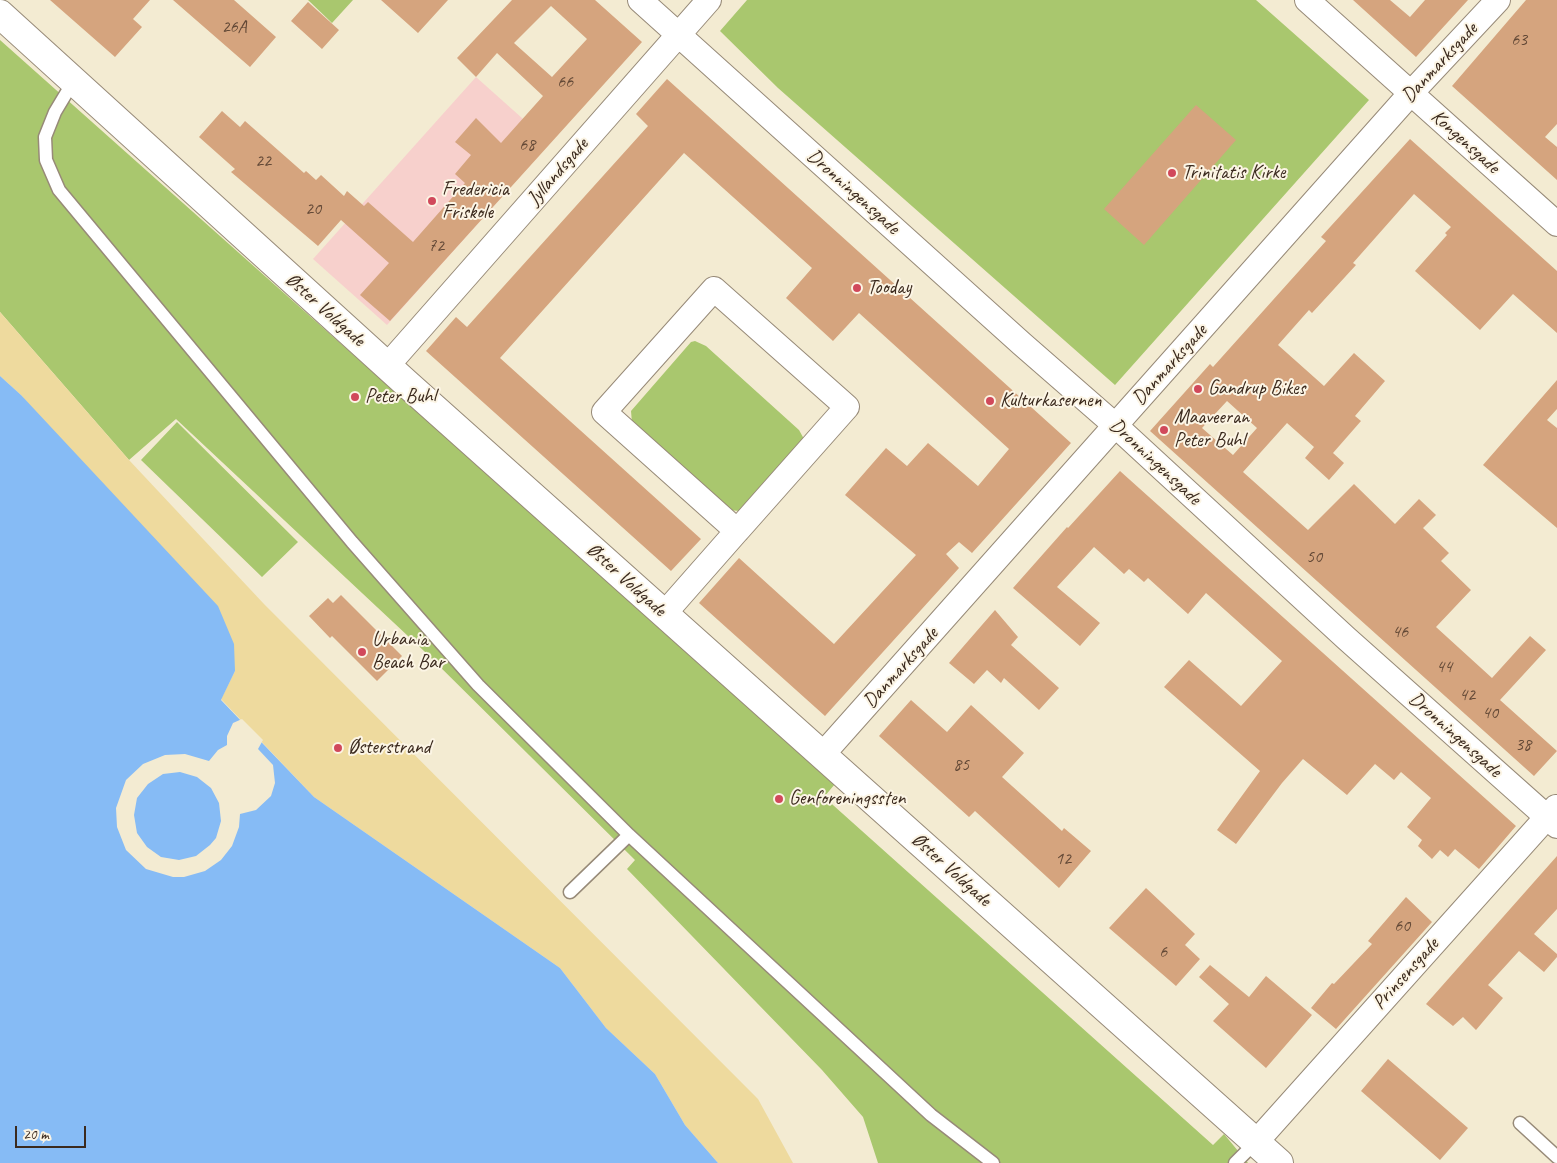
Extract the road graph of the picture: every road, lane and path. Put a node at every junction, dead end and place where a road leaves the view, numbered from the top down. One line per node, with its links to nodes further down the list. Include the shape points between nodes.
1 (640, 0): 6 (street, Dronningensgade)
2 (709, 0): 6 (street, Jyllandsgade)
3 (1307, 0): 8 (street, Kongensgade)
4 (1498, 0): 8 (street, Danmarksgade)
5 (0, 14): 7 (street, Øster Voldgade)
6 (678, 35): 10 (street, Jyllandsgade); 11 (street, Dronningensgade)
7 (73, 82): 10 (street, Øster Voldgade); 16 (lane, via 45,137 46,160 59,190 340,528 478,685)
8 (1411, 93): 9 (street, Kongensgade); 11 (street, Danmarksgade)
9 (1557, 224)
10 (387, 366): 13 (street, Øster Voldgade)
11 (1116, 426): 14 (street, Danmarksgade); 15 (street, Dronningensgade, via 1346,638)
12 (737, 531): 12 (street, via 604,412 714,289 847,407); 13 (street)
13 (664, 614): 14 (street, Øster Voldgade)
14 (823, 754): 19 (street, Øster Voldgade)
15 (1554, 817): 19 (street, Prinsensgade)
16 (629, 835): 17 (lane); 21 (lane, via 931,1115)
17 (570, 892)
18 (1520, 1122): 20 (lane)
19 (1256, 1142): 22 (lane); 23 (street, Øster Voldgade)
20 (1557, 1158)
21 (992, 1163)
22 (1234, 1163)
23 (1279, 1163)

